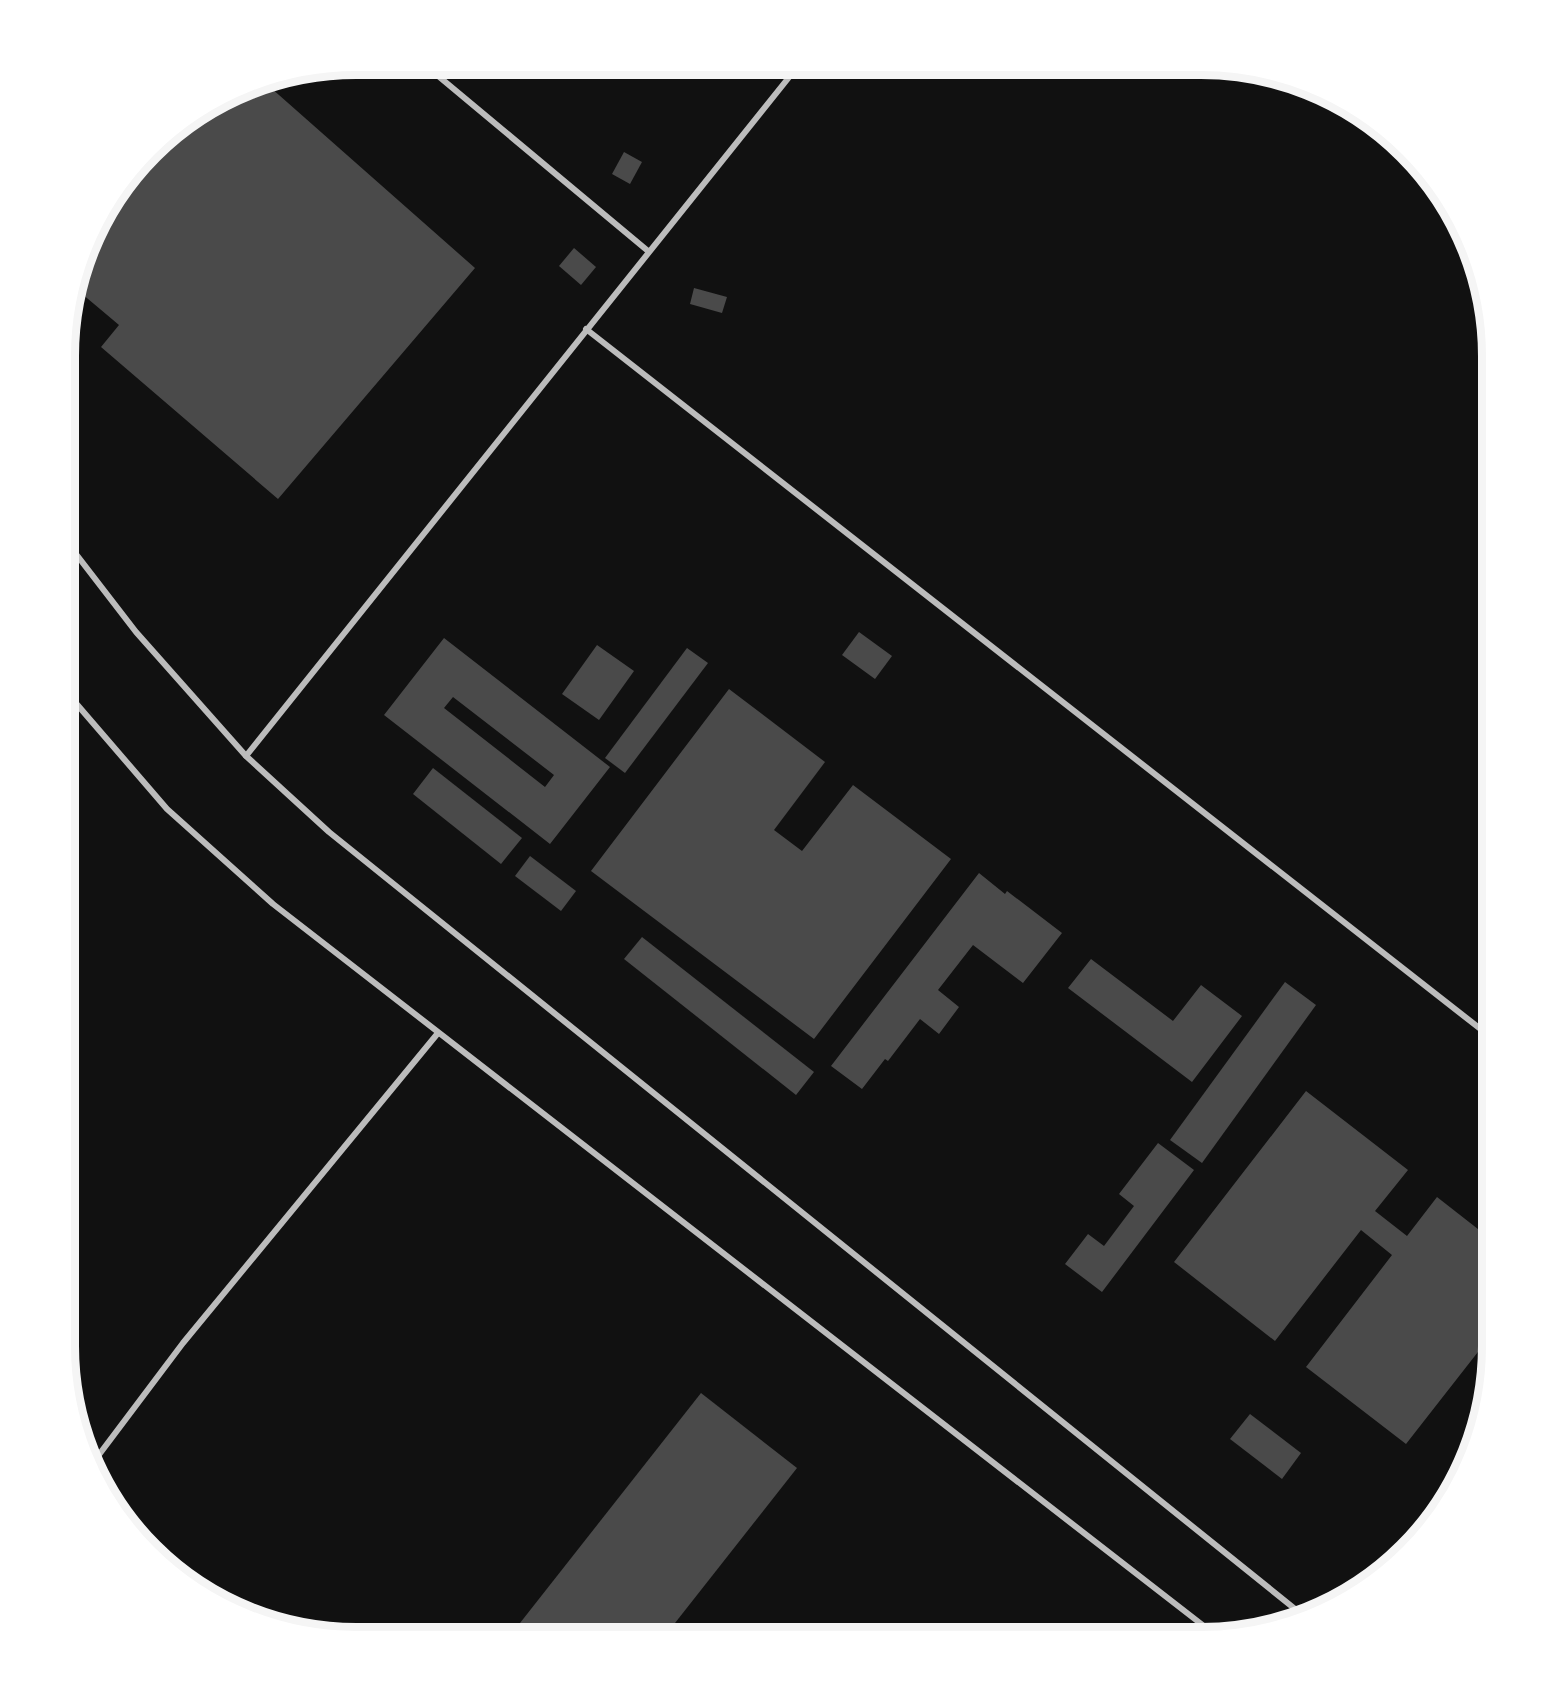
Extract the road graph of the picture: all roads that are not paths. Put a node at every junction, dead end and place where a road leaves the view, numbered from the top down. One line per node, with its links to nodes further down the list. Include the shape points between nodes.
1 (437, 75): 3 (street)
2 (791, 75): 3 (street)
3 (648, 251): 4 (street)
4 (586, 329): 7 (street); 8 (street)
5 (75, 553): 7 (street, via 136,632)
6 (75, 702): 9 (street, via 168,809 273,904)
7 (246, 756): 11 (street, via 329,832)
8 (1482, 1030)
9 (438, 1033): 10 (street, via 183,1343); 12 (street)
10 (98, 1456)
11 (1296, 1610)
12 (1205, 1627)

